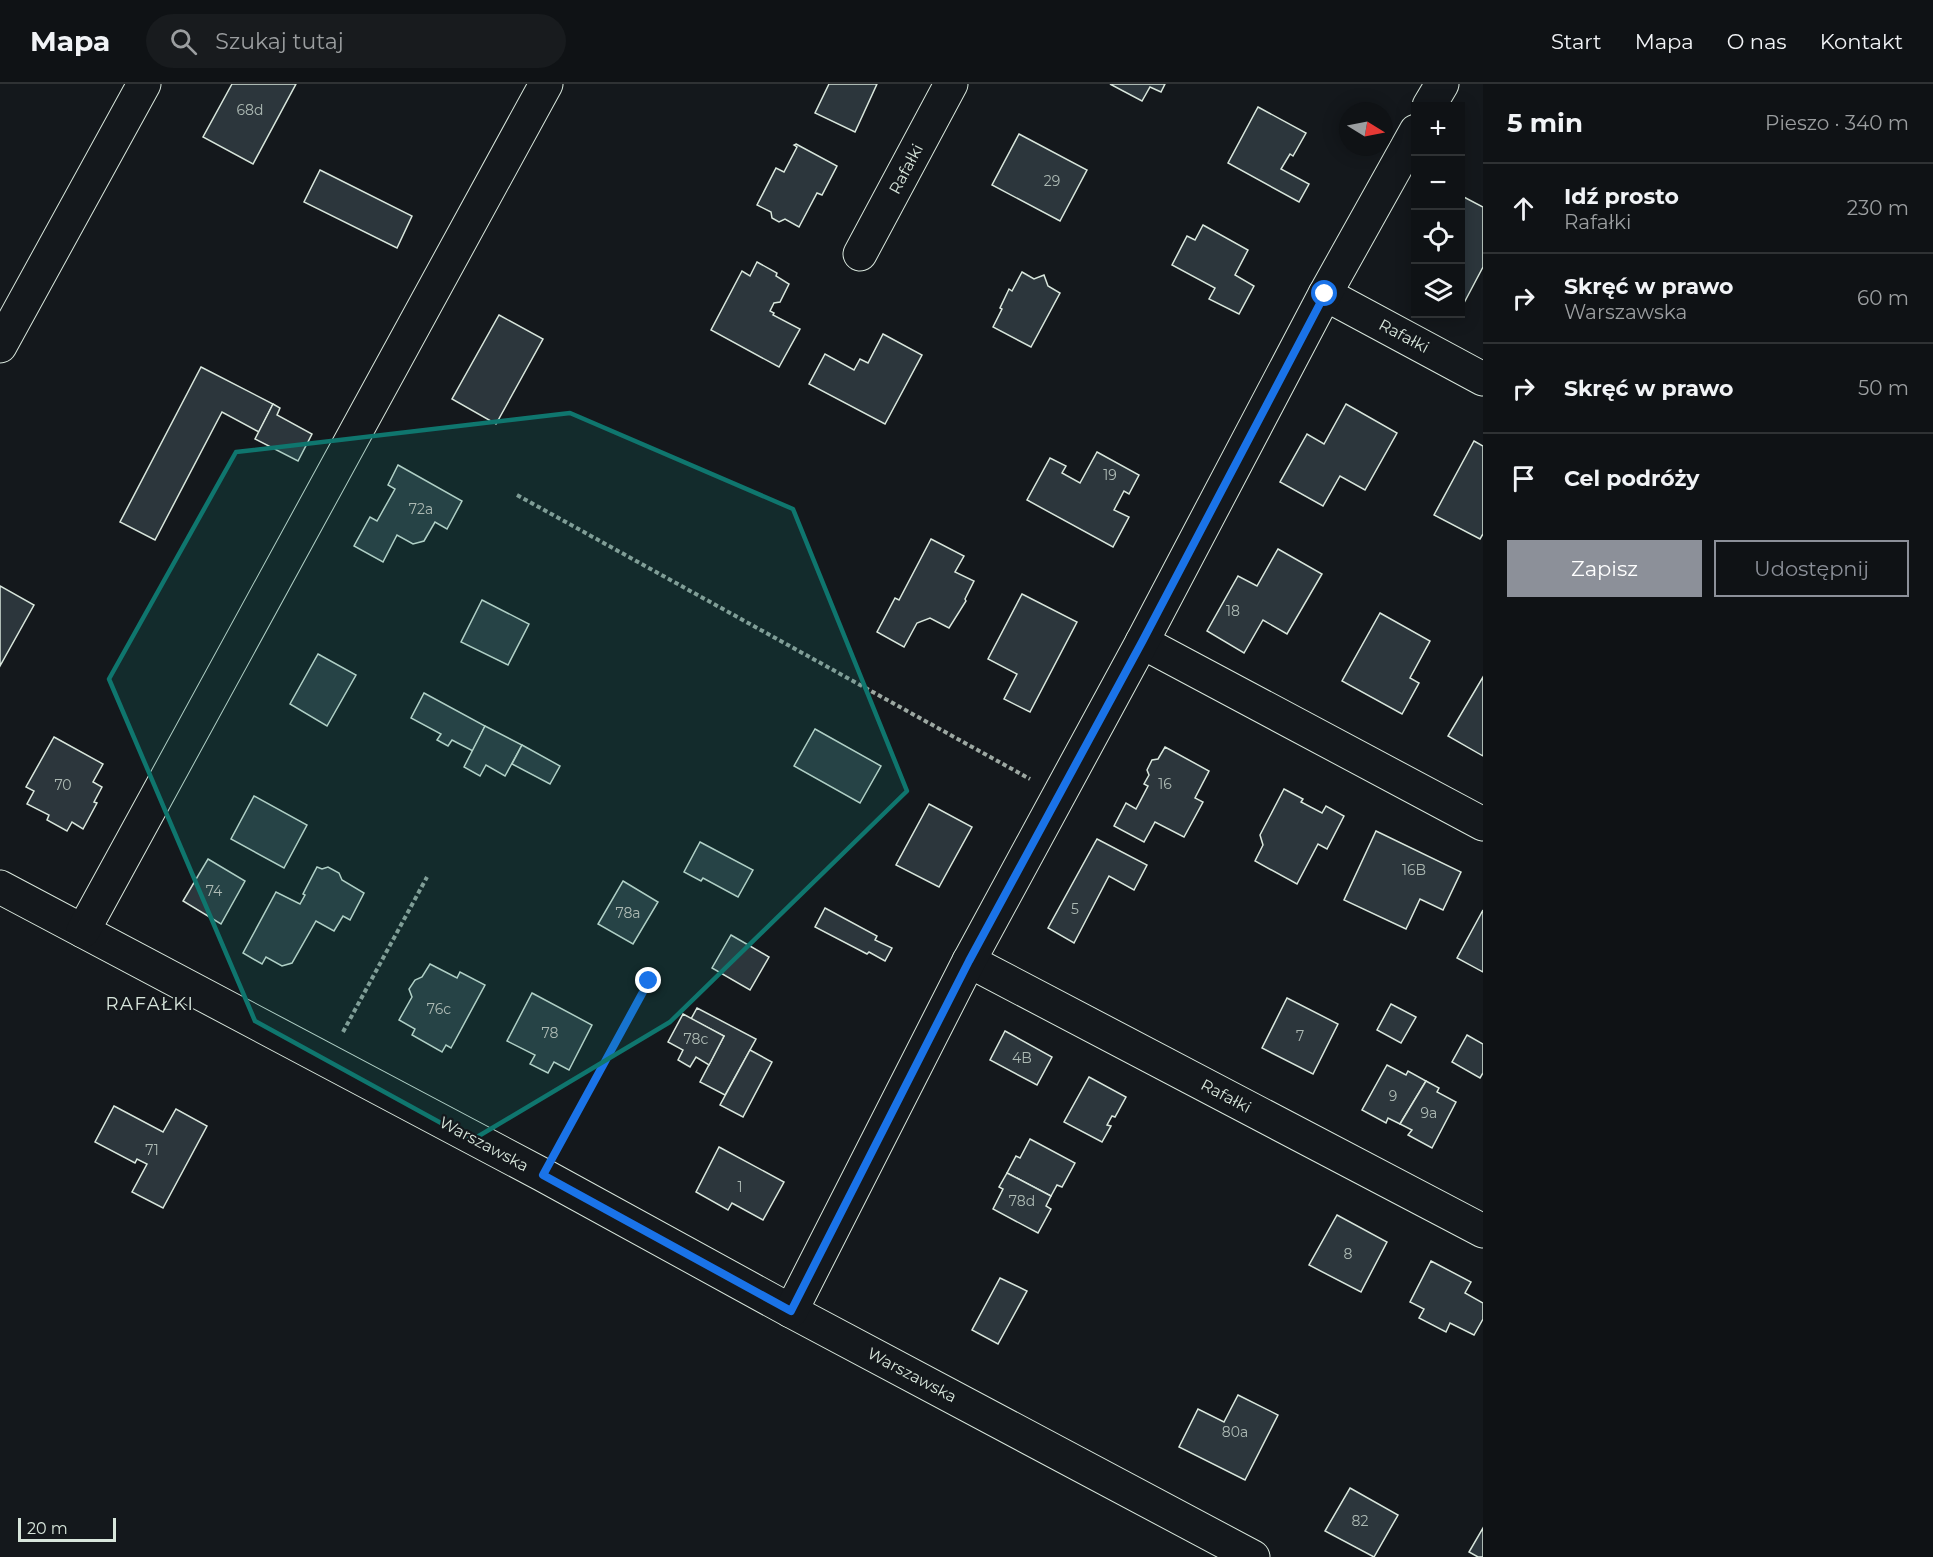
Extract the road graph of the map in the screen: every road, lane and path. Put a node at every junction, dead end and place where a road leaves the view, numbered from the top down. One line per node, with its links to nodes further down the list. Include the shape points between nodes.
1 (144, 84): 9 (street)
2 (546, 84): 17 (street)
3 (951, 84): 7 (street, Rafałki)
4 (1442, 84): 5 (street)
5 (1431, 102)
6 (1411, 140): 8 (street)
7 (860, 254)
8 (1325, 294): 10 (street, Rafałki); 12 (street)
9 (0, 346)
10 (1483, 379)
11 (517, 495): 13 (path)
12 (1142, 642): 13 (street); 14 (street)
13 (1058, 794): 18 (street)
14 (1483, 824)
15 (427, 877): 20 (path)
16 (0, 887): 17 (street, Warszawska)
17 (83, 931): 20 (street, Warszawska)
18 (969, 961): 22 (street, Rafałki); 23 (street)
19 (649, 981): 21 (path)
20 (327, 1061): 21 (street, Warszawska)
21 (543, 1175): 23 (street, Warszawska)
22 (1483, 1231)
23 (791, 1311): 24 (street, Warszawska)
24 (1253, 1557)

